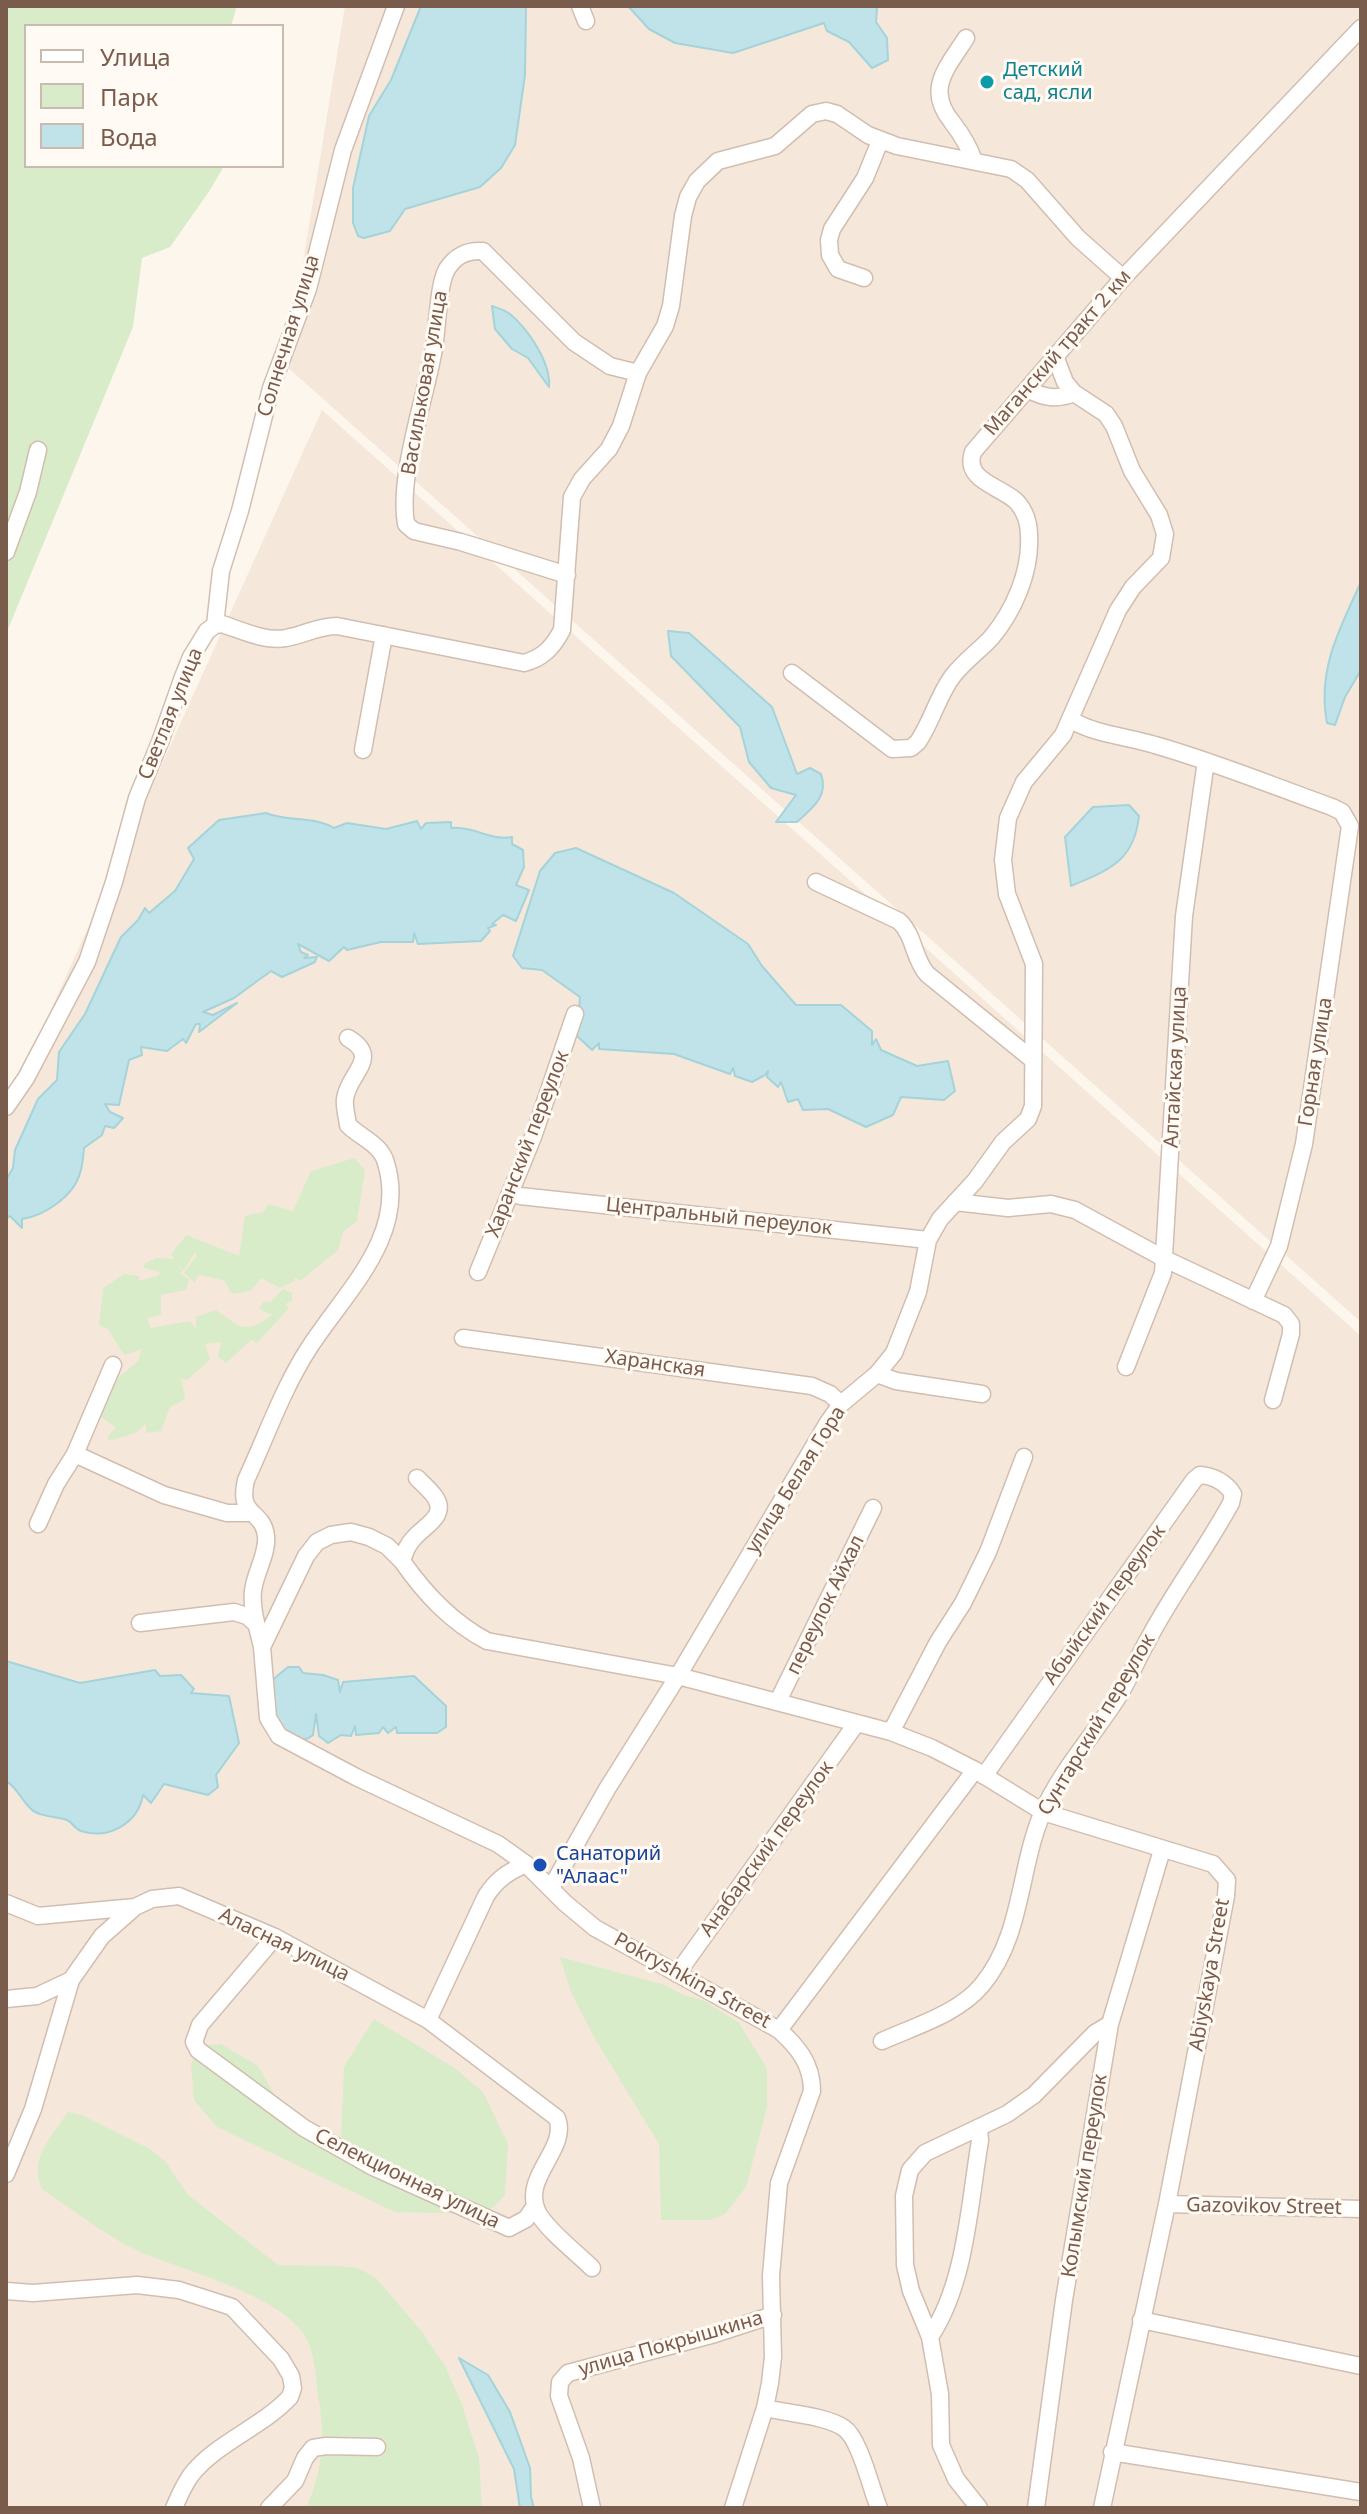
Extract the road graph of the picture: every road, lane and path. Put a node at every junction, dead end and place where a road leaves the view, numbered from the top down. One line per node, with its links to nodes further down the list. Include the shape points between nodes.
1 (396, 6): 15 (street, Солнечная улица, via 343,150 308,289 271,388 221,571)
2 (1361, 28): 7 (street, Маганский тракт 2 км)
3 (966, 38): 5 (street, via 941,78 939,97)
4 (880, 141): 5 (street); 6 (street, via 829,240 838,269); 9 (street, via 826,111 812,114 775,146 736,155 708,169 688,197 665,326)
5 (974, 161): 7 (street, via 1011,169 1027,180 1078,238)
6 (864, 278)
7 (1123, 278): 8 (street, Маганский тракт 2 км)
8 (1055, 356): 10 (street, Маганский тракт 2 км); 11 (street, улица Белая Гора)
9 (638, 373): 14 (street, via 609,449 572,497); 14 (street, Васильковая улица, via 610,366 574,342 483,251 459,255 447,269 415,434 406,524 414,531)
10 (1027, 389): 11 (street, via 1052,398); 17 (street, Маганский тракт 2 км, via 970,460 980,479 1005,493 1024,513 1029,537 1023,580 1008,615 952,678 918,742 892,749)
11 (1074, 393): 18 (street, улица Белая Гора, via 1106,414 1114,426 1165,534 1161,558 1118,610)
12 (38, 450): 13 (street)
13 (6, 552)
14 (567, 575): 16 (street, Светлая улица, via 562,630 555,644 535,660 511,662)
15 (215, 625): 16 (street, Светлая улица, via 283,639 323,626); 25 (street, Светлая улица, via 191,657 137,798 87,962)
16 (384, 635): 19 (street)
17 (792, 673)
18 (1071, 720): 20 (street); 24 (street, улица Белая Гора, via 1024,782 1005,836 1007,894 1034,964)
19 (363, 750)
20 (1206, 761): 29 (street, Алтайская улица, via 1184,916); 31 (street, Горная улица, via 1332,807 1347,818 1350,837 1304,1144 1279,1246)
21 (816, 882): 24 (street, via 899,921 927,974)
22 (575, 1014): 26 (street, Харанский переулок)
23 (348, 1038): 44 (street, via 364,1053 345,1099 348,1125 376,1145 386,1160 390,1206 365,1270 309,1348 246,1480 242,1495)
24 (1033, 1060): 27 (street, улица Белая Гора, via 1028,1119)
25 (6, 1107)
26 (511, 1193): 28 (street, Центральный переулок); 30 (street, Харанский переулок)
27 (955, 1202): 28 (street, улица Белая Гора); 29 (street, via 1008,1208 1051,1204 1075,1210)
28 (928, 1240): 35 (street, улица Белая Гора, via 909,1319 894,1353)
29 (1165, 1259): 31 (street); 34 (street, Алтайская улица)
30 (478, 1272)
31 (1253, 1301): 37 (street, via 1284,1315 1291,1324)
32 (463, 1338): 38 (street, Харанская, via 812,1386)
33 (113, 1365): 39 (street)
34 (1126, 1367)
35 (877, 1374): 36 (street); 38 (street, улица Белая Гора)
36 (982, 1394)
37 (1273, 1400)
38 (841, 1404): 50 (street, улица Белая Гора)
39 (75, 1454): 44 (street, via 164,1495 227,1513); 45 (street)
40 (1024, 1457): 53 (street, via 988,1552)
41 (417, 1478): 46 (street, via 437,1499 439,1510 414,1537)
42 (1231, 1503): 54 (street, Абыйский переулок, via 1233,1494 1218,1480 1200,1475 1194,1480); 55 (street, Сунтарский переулок, via 1118,1697)
43 (873, 1508): 51 (street, переулок Айхал)
44 (251, 1513): 48 (street, via 265,1530 267,1544 253,1594)
45 (38, 1524)
46 (402, 1561): 49 (street, Abiyskaya Street, via 387,1546 351,1532 317,1542 288,1588); 50 (street, Abiyskaya Street, via 441,1610 487,1641)
47 (140, 1623): 48 (street, via 234,1612)
48 (256, 1624): 49 (street)
49 (262, 1647): 57 (street, Pokryshkina Street, via 268,1718 279,1736 472,1830)
50 (678, 1676): 51 (street, Abiyskaya Street); 58 (street, улица Белая Гора)
51 (778, 1701): 52 (street, Abiyskaya Street)
52 (856, 1724): 53 (street, Abiyskaya Street); 62 (street, Анабарский переулок)
53 (891, 1732): 54 (street, Abiyskaya Street)
54 (979, 1773): 55 (street, Abiyskaya Street); 67 (street, Абыйский переулок)
55 (1043, 1812): 56 (street, Abiyskaya Street); 68 (street, Сунтарский переулок, via 1014,1920 984,1984 956,2007)
56 (1162, 1850): 66 (street, Колымский переулок); 71 (street, Abiyskaya Street, via 1213,1864 1227,1880)
57 (526, 1864): 58 (street, Pokryshkina Street); 65 (street, via 506,1873 486,1896)
58 (551, 1888): 62 (street, Pokryshkina Street, via 595,1928)
59 (6, 1903): 60 (street, Аласная улица, via 38,1916)
60 (135, 1907): 61 (street, Аласная улица, via 179,1896); 63 (street, via 102,1936)
61 (275, 1937): 65 (street, Аласная улица); 72 (street, Селекционная улица, via 200,2025 194,2042 198,2050 304,2128 387,2173 509,2228 526,2219)
62 (677, 1974): 67 (street, Pokryshkina Street)
63 (71, 1980): 64 (street, via 37,1996); 70 (street, via 33,2109)
64 (6, 1999)
65 (428, 2020): 72 (street, Аласная улица, via 557,2118 559,2134 535,2184)
66 (1110, 2024): 69 (street, via 1034,2095); 90 (street, Колымский переулок)
67 (779, 2030): 76 (street, Pokryshkina Street, via 806,2061 812,2091 779,2183)
68 (882, 2041)
69 (979, 2129): 78 (street, via 952,2297); 78 (street, via 925,2153 910,2170 904,2196 905,2265)
70 (6, 2174)
71 (1167, 2204): 73 (street, Gazovikov Street); 77 (street, Abiyskaya Street)
72 (535, 2206): 74 (street)
73 (1361, 2209)
74 (592, 2268)
75 (6, 2291): 84 (street, via 137,2285 179,2290 232,2307 281,2359 291,2376 290,2397 209,2457 193,2473)
76 (773, 2315): 80 (street, Pokryshkina Street); 86 (street, улица Покрышкина, via 568,2373 560,2382 559,2396)
77 (1141, 2320): 79 (street); 82 (street, Abiyskaya Street)
78 (930, 2337): 89 (street, via 940,2394 941,2445 956,2479)
79 (1361, 2366)
80 (765, 2408): 87 (street, Pokryshkina Street); 88 (street, via 845,2428)
81 (377, 2447): 85 (street, via 313,2448 295,2481)
82 (1112, 2452): 83 (street); 91 (street, Abiyskaya Street)
83 (1361, 2492)
84 (174, 2508)
85 (269, 2508)
86 (592, 2508)
87 (733, 2508)
88 (879, 2508)
89 (979, 2508)
90 (1036, 2508)
91 (1102, 2508)

